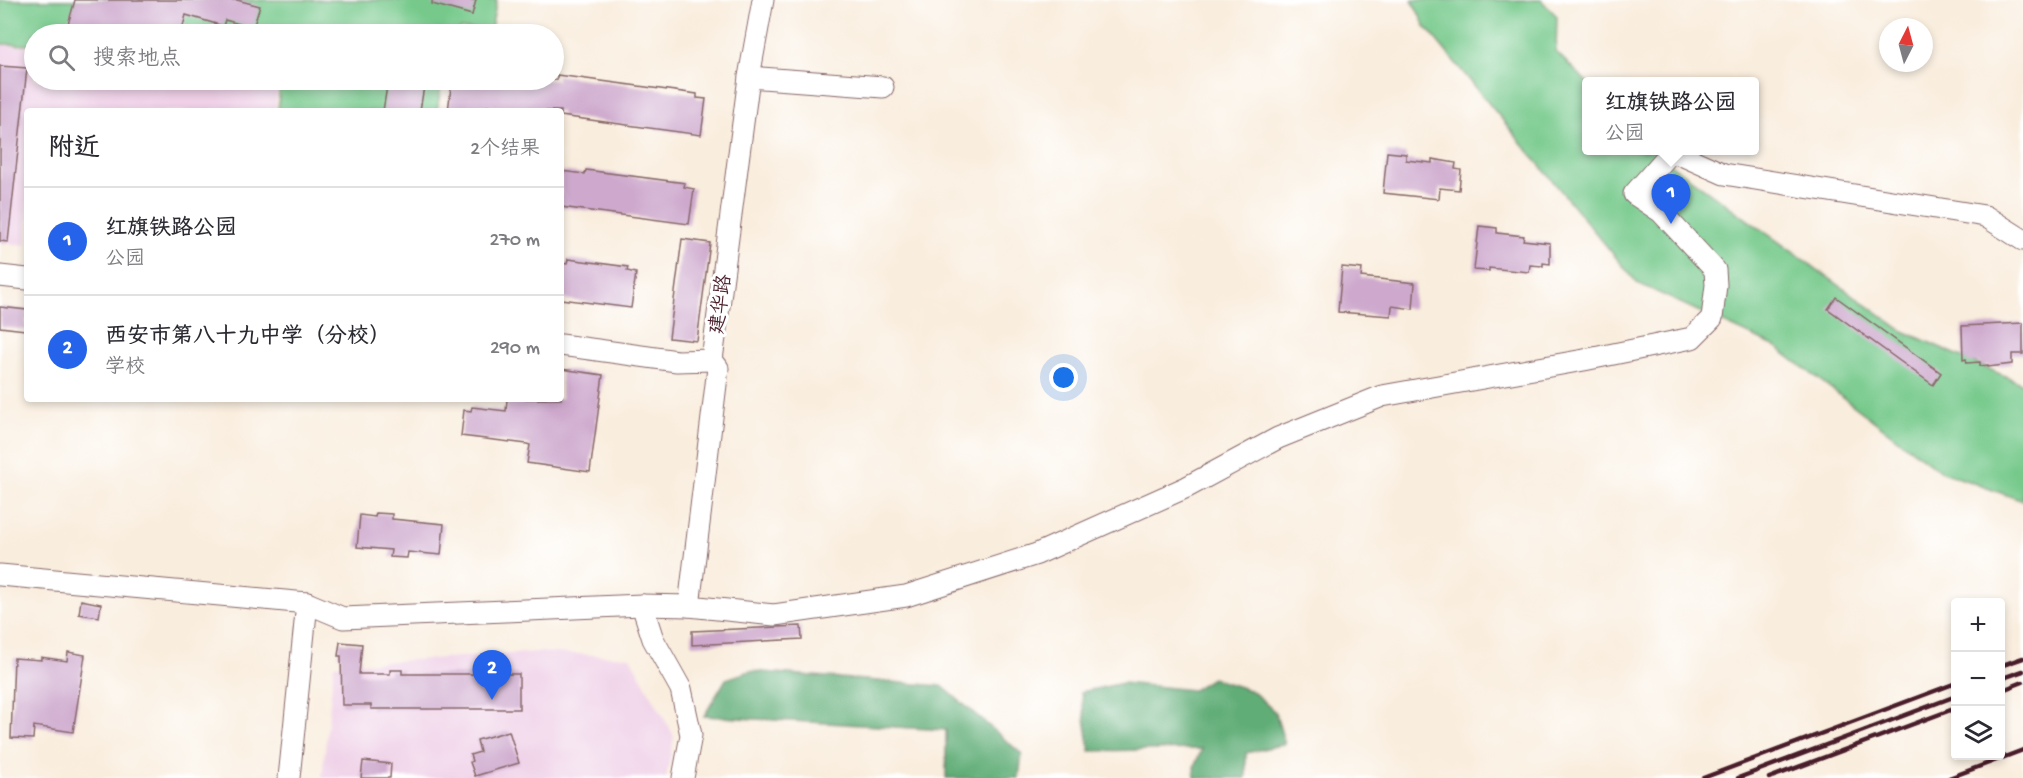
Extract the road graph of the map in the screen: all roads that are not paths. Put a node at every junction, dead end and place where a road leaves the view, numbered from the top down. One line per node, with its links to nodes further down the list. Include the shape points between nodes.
1 (763, 0): 2 (street, 建华路)
2 (749, 77): 3 (street); 10 (street, 建华路)
3 (883, 87)
4 (1668, 155): 14 (street, via 1634,194 1661,213 1715,270 1712,318 1692,338 1383,396 1278,438 1187,487 1037,554 906,596 774,615)
5 (1681, 155): 6 (street, via 1724,174 1985,216)
6 (2023, 240)
7 (0, 276): 8 (street)
8 (24, 279)
9 (564, 345): 10 (street, via 677,362)
10 (712, 360): 14 (street, 建华路, via 718,368)
11 (0, 575): 12 (street)
12 (307, 603): 13 (street, via 342,618); 15 (street)
13 (642, 604): 14 (street); 16 (street, via 653,639 681,689 691,735)
14 (689, 606)
15 (289, 778)
16 (683, 778)

